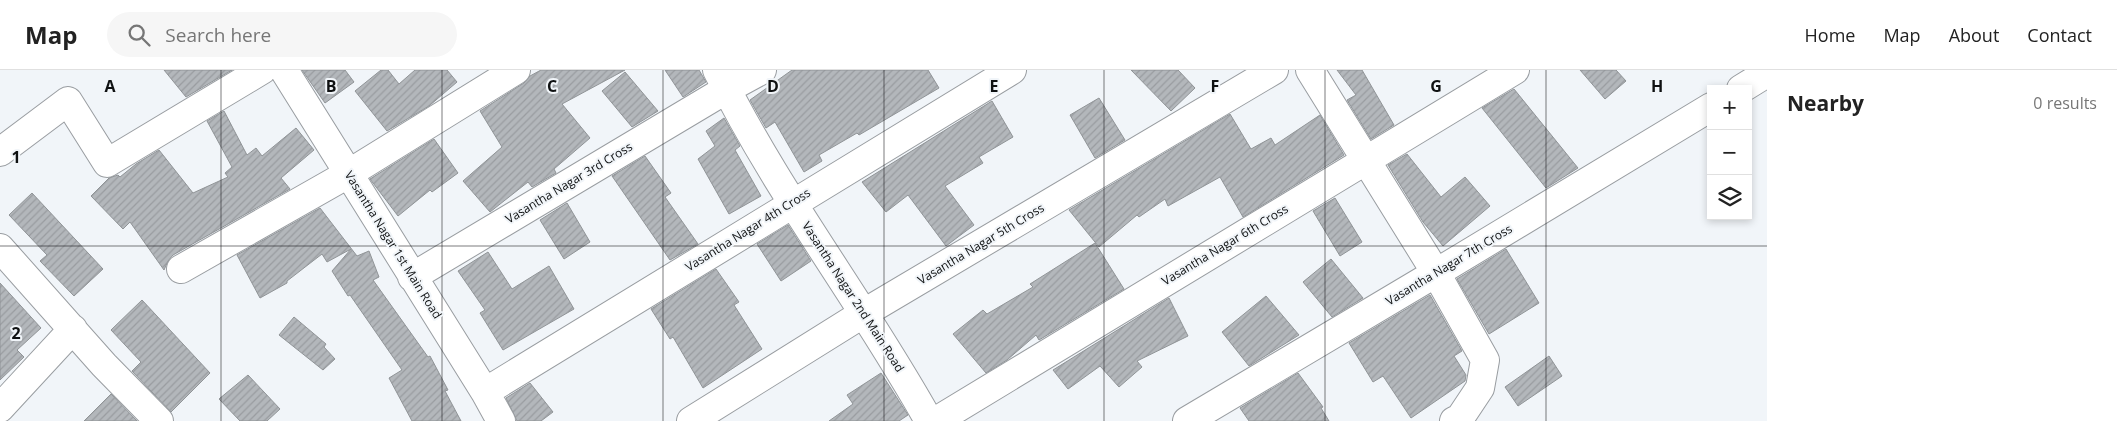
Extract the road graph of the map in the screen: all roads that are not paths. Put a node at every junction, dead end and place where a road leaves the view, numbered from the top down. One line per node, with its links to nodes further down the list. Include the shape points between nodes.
1 (262, 70): 13 (street, via 107,163 68,101)
2 (284, 70): 15 (street, Vasantha Nagar 1st Main Road)
3 (516, 70): 15 (street)
4 (762, 70): 10 (street, Vasantha Nagar 3rd Cross)
5 (1012, 70): 16 (street, Vasantha Nagar 4th Cross)
6 (1274, 70): 21 (street, Vasantha Nagar 5th Cross)
7 (1310, 70): 14 (street)
8 (1515, 70): 14 (street, Vasantha Nagar 6th Cross)
9 (1767, 73): 11 (street)
10 (722, 80): 16 (street, Vasantha Nagar 2nd Main Road); 20 (street, Vasantha Nagar 3rd Cross)
11 (1748, 85)
12 (1707, 109): 19 (street, Vasantha Nagar 7th Cross)
13 (0, 152)
14 (1366, 160): 19 (street); 29 (street, Vasantha Nagar 6th Cross)
15 (348, 174): 18 (street); 20 (street, Vasantha Nagar 1st Main Road)
16 (793, 203): 21 (street, Vasantha Nagar 2nd Main Road); 23 (street, Vasantha Nagar 4th Cross)
17 (0, 248): 22 (street)
18 (181, 269)
19 (1436, 273): 30 (street, Vasantha Nagar 7th Cross); 31 (street, via 1485,360 1480,388 1460,418)
20 (412, 277): 23 (street, Vasantha Nagar 1st Main Road)
21 (864, 313): 27 (street, Vasantha Nagar 5th Cross); 28 (street, Vasantha Nagar 2nd Main Road)
22 (73, 329): 24 (street); 25 (street)
23 (485, 392): 26 (street, Vasantha Nagar 1st Main Road)
24 (0, 408)
25 (159, 421)
26 (501, 421)
27 (691, 421)
28 (929, 421)
29 (936, 421)
30 (1187, 421)
31 (1454, 421)

